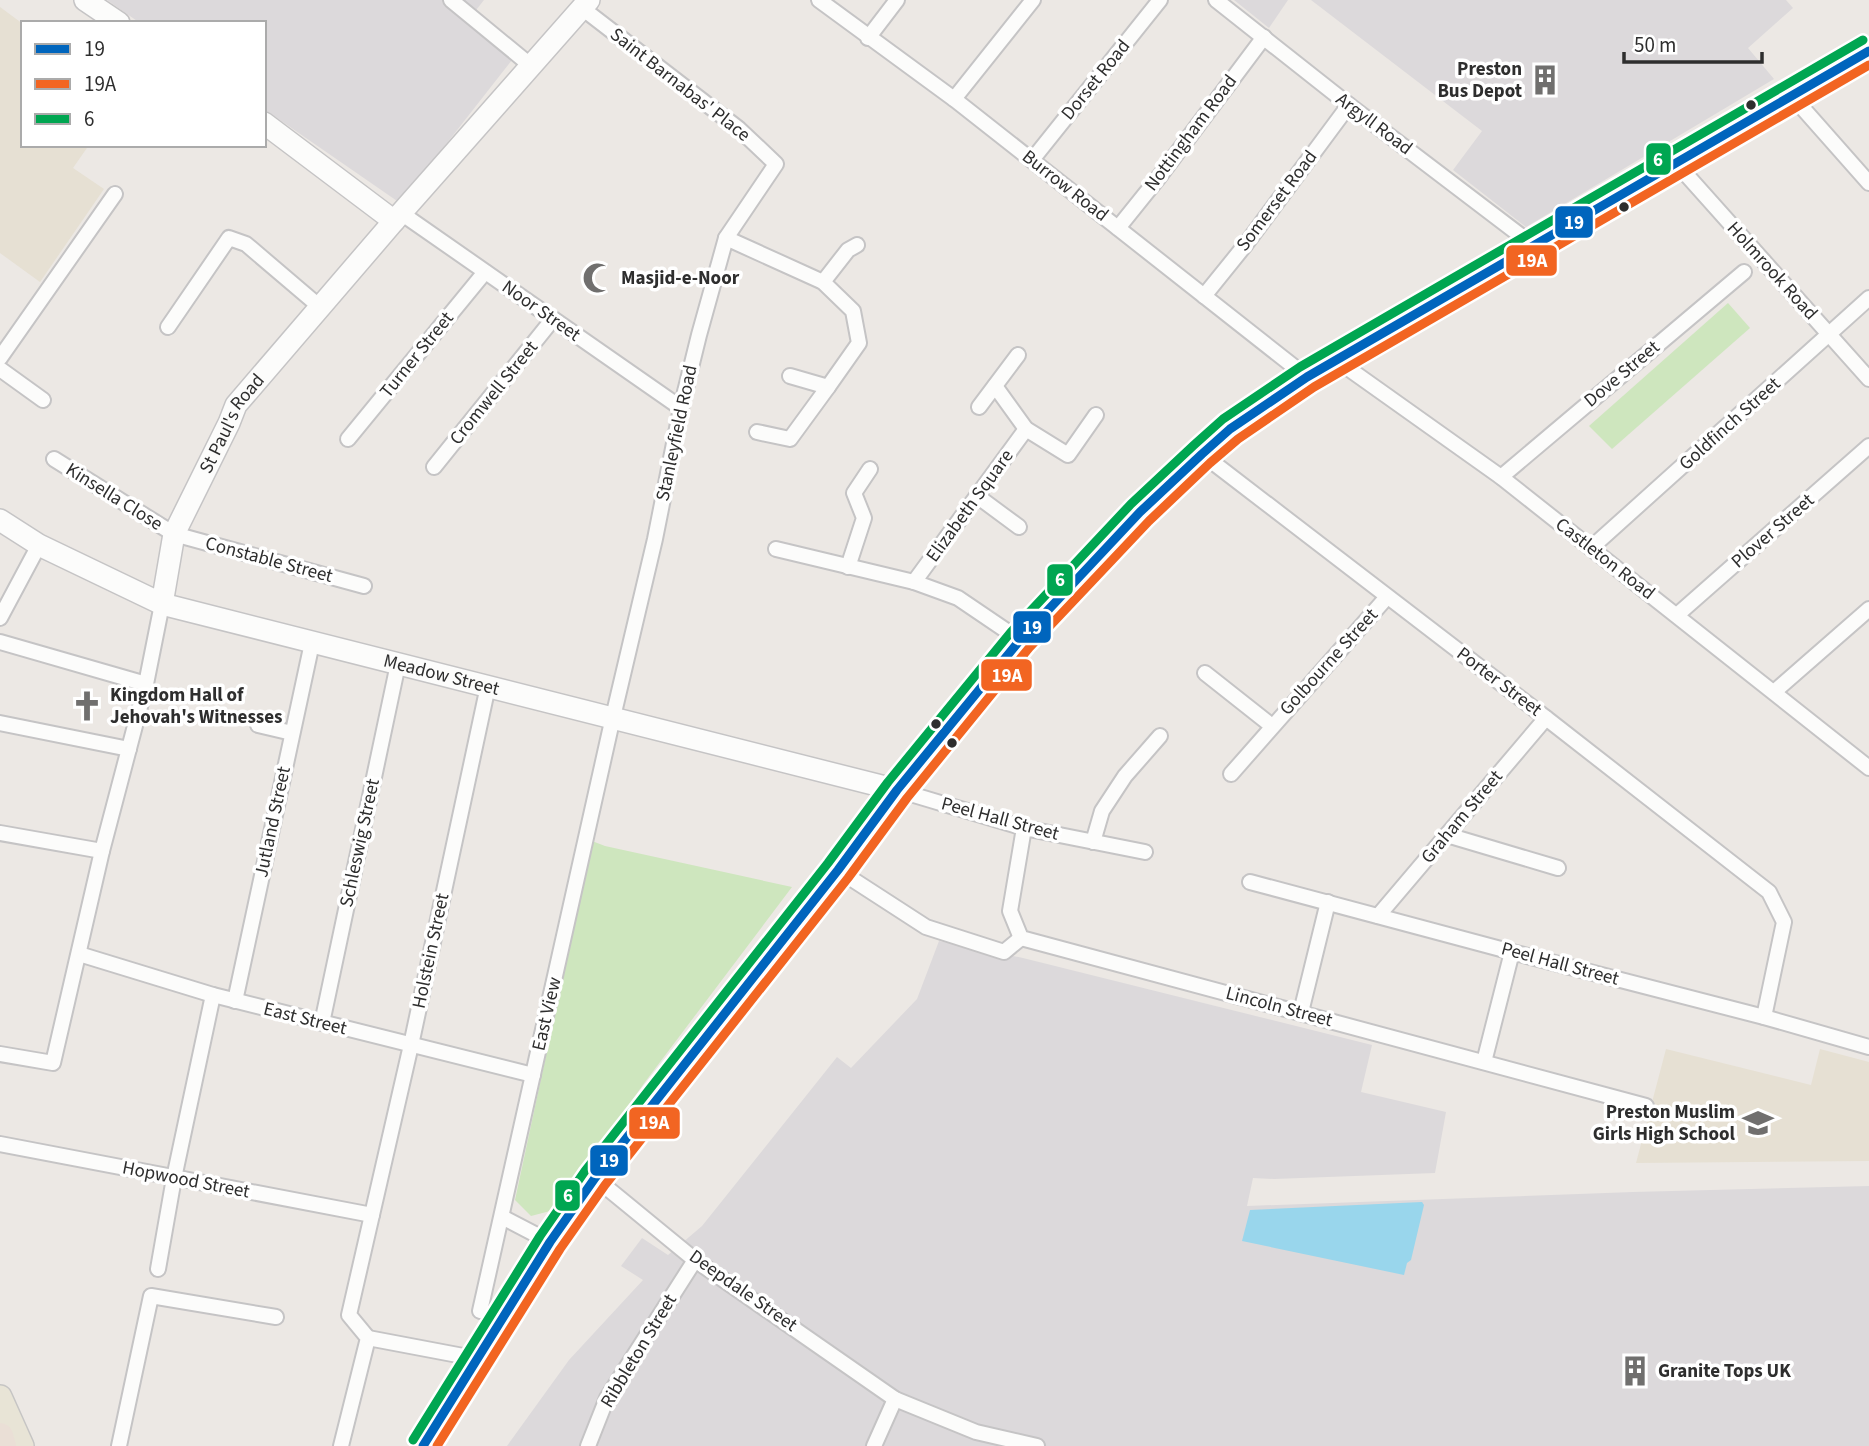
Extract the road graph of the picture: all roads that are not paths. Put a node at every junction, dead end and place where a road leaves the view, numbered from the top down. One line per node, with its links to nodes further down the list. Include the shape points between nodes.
1 (85, 0): 9 (street)
2 (451, 0): 13 (street)
3 (819, 0): 11 (street, Burrow Road)
4 (897, 0): 11 (street)
5 (1033, 0): 15 (street)
6 (1160, 0): 18 (street, Dorset Road)
7 (1216, 0): 10 (street, Argyll Road)
8 (586, 4): 13 (street, St Paul's Road); 20 (street, Saint Barnabas' Place)
9 (116, 21)
10 (1264, 37): 16 (street, Argyll Road); 24 (street, Nottingham Road)
11 (868, 38): 15 (street, Burrow Road)
12 (1869, 51): 14 (main road)
13 (530, 65): 23 (street, St Paul's Road)
14 (1792, 96): 19 (main road); 21 (street)
15 (954, 99): 18 (street, Burrow Road)
16 (1349, 106): 27 (street, Argyll Road); 31 (street, Somerset Road)
17 (266, 124): 23 (street)
18 (1032, 160): 24 (street, Burrow Road)
19 (1676, 163): 27 (main road); 36 (street, Holmrook Road)
20 (776, 164): 25 (street, Stanleyfield Road)
21 (1869, 183)
22 (115, 194): 38 (street)
23 (397, 217): 28 (street, Noor Street); 33 (street, St Paul's Road)
24 (1118, 228): 31 (street, Burrow Road)
25 (726, 238): 30 (street); 48 (street, Stanleyfield Road)
26 (858, 245): 30 (street, via 848,250)
27 (1533, 245): 39 (main road)
28 (485, 272): 34 (street, Noor Street); 52 (street, Turner Street)
29 (1744, 272): 58 (street, Dove Street)
30 (823, 282): 45 (street, via 853,311 859,343)
31 (1204, 296): 43 (street, Burrow Road)
32 (1869, 298): 36 (street, Goldfinch Street)
33 (320, 307): 35 (street, via 246,244 229,238); 62 (street, St Paul's Road, via 236,405)
34 (554, 319): 48 (street, Noor Street); 56 (street, Cromwell Street)
35 (168, 327)
36 (1829, 335): 42 (street, Holmrook Road); 64 (street, Goldfinch Street)
37 (1018, 355): 44 (street)
38 (0, 358)
39 (1335, 359): 43 (main road); 58 (street, Castleton Road)
40 (0, 369): 46 (street)
41 (790, 376): 45 (street)
42 (1869, 379)
43 (1301, 380): 54 (main road)
44 (995, 386): 47 (street); 50 (street)
45 (828, 387): 51 (street, via 790,439)
46 (43, 400)
47 (979, 407)
48 (681, 408): 82 (street, Stanleyfield Road)
49 (1096, 415): 50 (street, via 1068,454)
50 (1026, 429): 59 (street, Elizabeth Square)
51 (757, 432)
52 (348, 439)
53 (1869, 446): 72 (street, Plover Street)
54 (1202, 454): 69 (street, Porter Street); 74 (main road, via 1140,512)
55 (54, 459): 62 (street, Kinsella Close)
56 (434, 467)
57 (870, 469): 66 (street, via 854,493 864,518)
58 (1501, 477): 64 (street, Castleton Road)
59 (977, 496): 61 (street); 67 (street, Elizabeth Square)
60 (0, 520): 63 (street, Meadow Street)
61 (1019, 527)
62 (174, 534): 68 (street, Constable Street); 70 (street, St Paul's Road)
63 (39, 545): 70 (street, Meadow Street); 73 (street)
64 (1591, 548): 72 (street, Castleton Road)
65 (776, 549): 66 (street)
66 (848, 567): 67 (street)
67 (914, 582): 74 (street, via 958,598)
68 (364, 586)
69 (1387, 597): 83 (street, Porter Street); 86 (street, Golbourne Street)
70 (162, 604): 76 (street, Meadow Street); 79 (street, St Paul's Road)
71 (1869, 609): 81 (street)
72 (1677, 615): 81 (street, Castleton Road)
73 (0, 618)
74 (1020, 640): 92 (main road)
75 (0, 642): 79 (street)
76 (312, 643): 77 (street, Meadow Street); 87 (street, Jutland Street)
77 (398, 664): 80 (street, Meadow Street); 111 (street, Schleswig Street)
78 (1205, 673): 86 (street, Golbourne Street)
79 (146, 684): 89 (street, St Paul's Road)
80 (488, 686): 82 (street, Meadow Street); 112 (street, Holstein Street)
81 (1774, 692): 90 (street, Castleton Road)
82 (613, 717): 92 (street, Meadow Street); 116 (street, East View)
83 (1546, 718): 95 (street, Graham Street); 110 (street, Porter Street, via 1769,892 1784,922)
84 (0, 723): 89 (street)
85 (258, 725): 87 (street)
86 (1272, 726): 91 (street, Golbourne Street)
87 (292, 733): 108 (street, Jutland Street)
88 (1160, 736): 96 (street, via 1102,811)
89 (129, 749): 97 (street, St Paul's Road)
90 (1869, 768)
91 (1231, 774)
92 (897, 790): 93 (street, Peel Hall Street); 100 (main road)
93 (1024, 828): 96 (street, Peel Hall Street); 104 (street, via 1010,911)
94 (0, 833): 97 (street)
95 (1447, 835): 99 (street); 103 (street, Graham Street)
96 (1093, 842): 98 (street, Peel Hall Street)
97 (102, 851): 106 (street, St Paul's Road)
98 (1145, 852)
99 (1558, 868)
100 (838, 870): 104 (street, via 926,927 1004,952); 120 (main road)
101 (1250, 881): 102 (street, Peel Hall Street)
102 (1328, 902): 103 (street, Peel Hall Street); 109 (street)
103 (1378, 916): 105 (street, Peel Hall Street)
104 (1021, 938): 109 (street, Lincoln Street)
105 (1512, 952): 110 (street, Peel Hall Street); 115 (street)
106 (79, 954): 107 (street, East Street); 114 (street, St Paul's Road, via 53,1063)
107 (213, 996): 108 (street, East Street); 119 (street)
108 (235, 1001): 111 (street, East Street)
109 (1301, 1012): 115 (street, Lincoln Street)
110 (1764, 1017): 113 (street, Peel Hall Street)
111 (322, 1023): 112 (street, East Street)
112 (411, 1045): 116 (street, East Street); 121 (street, Holstein Street)
113 (1869, 1047)
114 (0, 1054)
115 (1484, 1062): 117 (street, Lincoln Street)
116 (533, 1075): 122 (street, East View)
117 (1646, 1106)
118 (0, 1144): 119 (street, Hopwood Street)
119 (174, 1178): 121 (street, Hopwood Street); 125 (street)
120 (596, 1178): 123 (main road); 124 (street, Deepdale Street)
121 (372, 1215): 128 (street, Holstein Street, via 349,1315)
122 (502, 1217): 123 (street); 126 (street, East View)
123 (550, 1242): 129 (main road)
124 (695, 1260): 131 (street, Deepdale Street); 138 (street, Ribbleton Street, via 607,1398)
125 (158, 1269)
126 (480, 1311)
127 (276, 1317): 135 (street, via 152,1296)
128 (368, 1338): 129 (street); 136 (street)
129 (479, 1359): 137 (main road)
130 (0, 1397): 134 (main road)
131 (895, 1399): 139 (street); 140 (street, Deepdale Street, via 976,1432)
132 (0, 1436): 133 (highway)
133 (3, 1446)
134 (22, 1446)
135 (119, 1446)
136 (341, 1446)
137 (423, 1446)
138 (588, 1446)
139 (874, 1446)
140 (1037, 1446)

